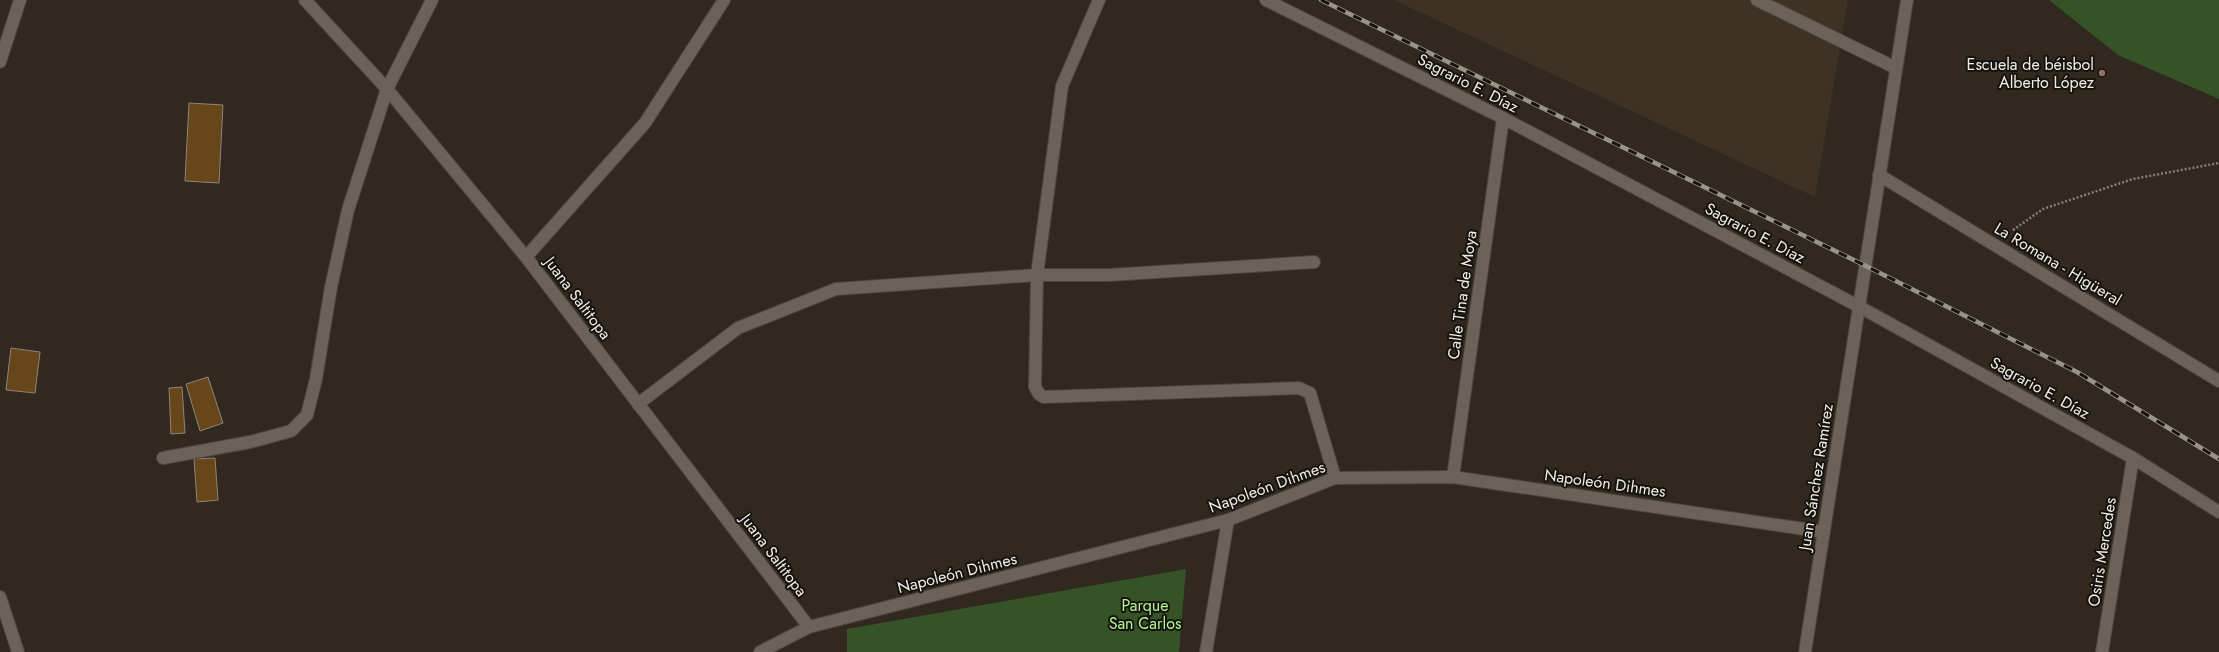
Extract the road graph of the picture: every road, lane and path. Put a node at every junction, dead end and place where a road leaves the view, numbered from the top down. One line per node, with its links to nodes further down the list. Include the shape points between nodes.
1 (20, 0): 9 (street)
2 (305, 0): 11 (street, Juana Saltitopa)
3 (432, 0): 11 (street)
4 (724, 0): 16 (street, via 645,123)
5 (1099, 0): 18 (street, via 1062,86)
6 (1266, 0): 12 (street, Sagrario E. Díaz)
7 (1757, 0): 10 (street)
8 (1907, 0): 10 (street)
9 (0, 62)
10 (1896, 68): 14 (street)
11 (387, 89): 16 (street, Juana Saltitopa); 22 (street, via 348,210 307,415 291,431 250,442)
12 (1503, 118): 19 (street, Sagrario E. Díaz); 24 (street, Calle Tina de Moya)
13 (2219, 163): 15 (path, via 2133,179 2043,209)
14 (1879, 175): 15 (street, La Romana - Higüeral); 19 (street, Juan Sánchez Ramírez)
15 (1993, 244): 20 (street, La Romana - Higüeral)
16 (526, 257): 21 (street, Juana Saltitopa)
17 (1314, 262): 18 (street, via 1109,275)
18 (1037, 275): 21 (street, via 836,289 738,328); 25 (street, via 1035,387 1039,394 1044,397 1299,388 1310,393)
19 (1858, 306): 23 (street, Sagrario E. Díaz); 28 (street, Juan Sánchez Ramírez)
20 (2219, 381)
21 (638, 404): 30 (street, Juana Saltitopa)
22 (163, 458)
23 (2133, 458): 26 (street, Sagrario E. Díaz); 35 (street, Osiris Mercedes)
24 (1453, 477): 25 (street, Napoleón Dihmes); 28 (street, Napoleón Dihmes)
25 (1335, 478): 27 (street, Napoleón Dihmes)
26 (2219, 512)
27 (1228, 520): 30 (street, Napoleón Dihmes); 33 (street)
28 (1824, 532): 34 (street, Juan Sánchez Ramírez)
29 (0, 597): 31 (street)
30 (809, 627): 32 (street, Napoleón Dihmes)
31 (18, 652)
32 (760, 652)
33 (1206, 652)
34 (1805, 652)
35 (2102, 652)

